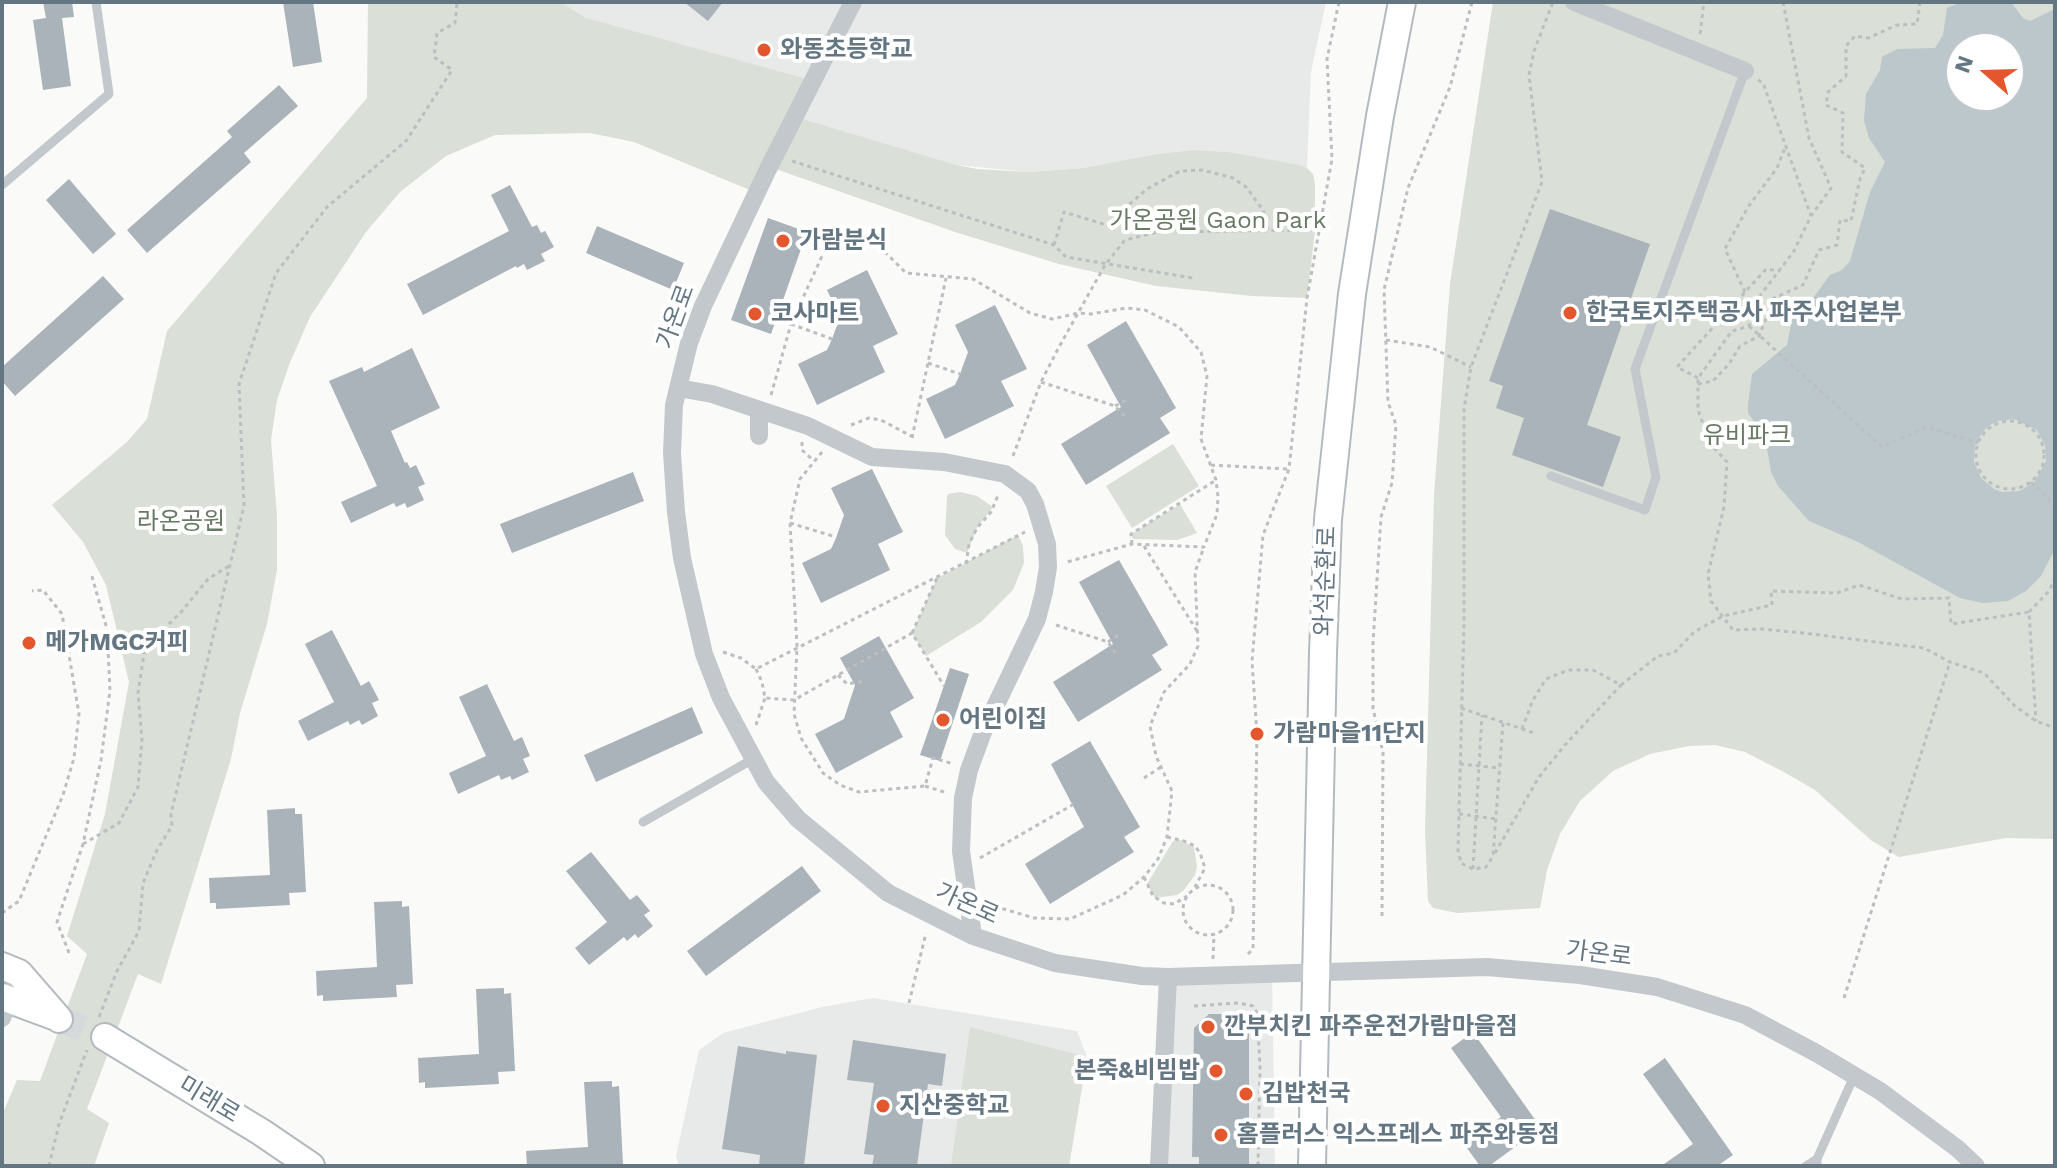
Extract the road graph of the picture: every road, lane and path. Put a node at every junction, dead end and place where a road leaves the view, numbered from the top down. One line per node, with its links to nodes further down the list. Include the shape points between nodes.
1 (96, 2): 16 (lane, via 109,94)
2 (853, 2): 40 (street, 가온로, via 703,306)
3 (1339, 2): 19 (path, via 1327,59 1332,159)
4 (1402, 2): 123 (street, 와석순환로, via 1352,294 1328,519)
5 (1472, 2): 33 (path, via 1450,87 1408,188 1384,290)
6 (1553, 2): 35 (path, via 1529,75 1542,182)
7 (1574, 2): 12 (street)
8 (1704, 2): 12 (path)
9 (1783, 2): 17 (path, via 1809,138 1831,188)
10 (1920, 2): 31 (path, via 1917,24 1897,25 1868,38 1855,36 1846,46 1846,76 1828,92 1826,105 1843,113 1842,152 1865,168 1856,205 1851,221 1840,220 1837,245 1819,250 1803,285 1774,298)
11 (457, 3): 64 (path, via 455,23 437,33 434,57 452,70 406,141 327,207 276,273 239,384 244,506)
12 (1697, 51): 13 (street)
13 (1745, 71): 14 (path, via 1763,83); 53 (lane, via 1635,369 1656,477 1645,510)
14 (1786, 145): 17 (path); 27 (path, via 1725,249)
15 (789, 160): 22 (path)
16 (2, 185)
17 (1811, 216): 24 (path)
18 (1268, 230): 19 (path); 22 (path, via 1263,210 1233,178 1180,171 1154,183 1110,226 1064,212); 23 (path, via 1158,232 1125,240)
19 (1319, 230): 51 (path)
20 (849, 239): 21 (path, via 840,246); 21 (path, via 840,229); 25 (path, via 875,242 906,273)
21 (832, 240): 29 (path)
22 (1054, 245): 23 (path, via 1066,257)
23 (1105, 265): 26 (path); 28 (path)
24 (1780, 271): 27 (path, via 1766,269); 30 (path, via 1759,297)
25 (946, 278): 28 (path, via 973,279 1030,313 1052,319); 34 (path)
26 (1193, 278)
27 (1745, 292): 37 (path, via 1677,367)
28 (1079, 313): 38 (path); 50 (path, via 1145,310 1187,334 1206,363 1201,439)
29 (791, 324): 32 (path); 43 (path)
30 (1749, 326): 31 (path); 37 (path, via 1732,331)
31 (1759, 336): 39 (path, via 1740,346 1713,381); 48 (path, via 1882,447 1927,427)
32 (832, 339)
33 (1386, 340): 35 (path, via 1430,347); 118 (path, via 1388,402 1396,425 1392,483 1381,517 1373,643 1373,708 1383,753)
34 (928, 363): 36 (path); 46 (path)
35 (1471, 367): 88 (path, via 1464,409)
36 (960, 374)
37 (1698, 378): 39 (path)
38 (1041, 382): 42 (path); 52 (path)
39 (1698, 384): 71 (path, via 1698,410 1710,443 1727,462 1724,507 1708,574 1711,601)
40 (678, 388): 43 (street); 78 (street, 가온로, via 672,453 676,512)
41 (1128, 399): 42 (path)
42 (1115, 406): 44 (path)
43 (763, 411): 45 (street); 47 (street)
44 (1124, 416)
45 (759, 436)
46 (913, 437): 47 (path, via 869,418); 49 (path)
47 (834, 440): 49 (street, via 872,457); 58 (path, via 800,479)
48 (1977, 443): 55 (path, via 1977,465 1990,484 2002,490); 55 (path, via 2003,421 2025,424 2041,441 2043,453)
49 (906, 460): 52 (street)
50 (1211, 465): 51 (path); 54 (path)
51 (1289, 469): 120 (path, via 1263,535 1252,661 1257,734)
52 (1005, 474): 57 (street, via 1028,491); 63 (path, via 991,512 969,544)
53 (1551, 476)
54 (1216, 480): 60 (path, via 1131,534); 62 (path, via 1217,514)
55 (2032, 482): 56 (path)
56 (2055, 506)
57 (1043, 522): 63 (path); 65 (street)
58 (790, 523): 59 (path); 77 (path)
59 (836, 537)
60 (1132, 544): 62 (path); 65 (path)
61 (1144, 546): 73 (path)
62 (1204, 547): 73 (path, via 1195,572)
63 (966, 564): 67 (path)
64 (230, 566): 109 (path, via 208,579 145,648 138,693 138,787 119,823); 129 (path, via 172,826 143,883 139,931 116,973)
65 (1048, 567): 72 (street)
66 (91, 573): 109 (path, via 107,629 110,690)
67 (937, 578): 74 (path); 77 (path)
68 (2055, 578): 70 (path)
69 (32, 591): 116 (path, via 43,590 62,614 79,714 63,795 19,901)
70 (2029, 612): 71 (path, via 1951,624 1949,598 1902,599 1859,585 1837,593 1771,591 1772,605); 90 (path)
71 (1723, 616): 80 (path, via 1733,630 1924,648); 84 (path)
72 (1037, 619): 76 (path); 107 (street, via 969,770)
73 (1198, 632): 99 (path, via 1190,664 1164,692 1150,726)
74 (912, 633): 82 (path); 85 (path)
75 (1119, 635): 76 (path)
76 (1108, 642): 79 (path)
77 (797, 646): 81 (path); 87 (path)
78 (704, 654): 81 (path, via 722,652); 95 (street, 가온로)
79 (1116, 654)
80 (1950, 662): 90 (path, via 1984,673); 125 (path)
81 (756, 669): 86 (path)
82 (838, 675): 83 (path, via 847,684); 87 (path)
83 (865, 681)
84 (1621, 685): 93 (path, via 1593,670 1568,670 1546,679); 110 (path, via 1539,777)
85 (944, 686)
86 (765, 698): 87 (path); 95 (path)
87 (794, 700): 96 (path, via 810,756 840,785 859,792 925,786)
88 (1461, 708): 89 (path); 98 (path)
89 (1482, 715): 91 (path); 112 (path)
90 (2036, 721): 92 (path)
91 (1503, 723): 93 (path); 100 (path)
92 (2055, 728)
93 (1522, 729): 94 (path)
94 (1534, 733)
95 (743, 741): 97 (street, 가온로)
96 (933, 758)
97 (753, 759): 106 (lane); 117 (street, 가온로, via 798,819 888,893)
98 (1460, 764): 100 (path); 103 (path)
99 (1161, 767): 101 (path); 108 (path, via 1172,791)
100 (1501, 769): 105 (path)
101 (1144, 778)
102 (1074, 804): 111 (path)
103 (1459, 814): 105 (path); 112 (path, via 1461,863)
104 (979, 816): 107 (street)
105 (1497, 819): 110 (path)
106 (643, 822)
107 (960, 829): 111 (street)
108 (1167, 837): 113 (path); 115 (path, via 1195,846 1205,863)
109 (83, 844): 121 (path, via 57,922)
110 (1493, 856): 112 (path, via 1486,867)
111 (963, 868): 114 (street)
112 (1473, 869)
113 (1144, 877): 114 (path, via 1123,895 1070,919 1018,915); 115 (path, via 1153,896 1164,903 1174,904)
114 (965, 894): 119 (street)
115 (1189, 894): 115 (path, via 1183,908 1191,928 1204,935 1226,928 1233,914 1226,891 1203,885)
116 (2, 913)
117 (931, 915): 119 (street, 가온로); 126 (path)
118 (1382, 916)
119 (973, 936): 124 (street, 가온로, via 1055,963)
120 (1253, 949)
121 (69, 953)
122 (10, 970): 127 (street); 127 (street, via 59,1019)
123 (1318, 972): 124 (street, 가온로); 130 (street, 가온로, via 1487,967 1645,985 1745,1015); 136 (street, 와석순환로)
124 (1168, 977): 134 (street)
125 (1844, 998)
126 (909, 1003)
127 (4, 1005)
128 (1194, 1006): 135 (path, via 1238,1003 1253,1006 1257,1013)
129 (97, 1035): 132 (path, via 59,1124); 133 (street, 미래로)
130 (1854, 1076): 131 (lane); 138 (street, 가온로)
131 (1817, 1163): 137 (lane)
132 (49, 1166)
133 (311, 1166)
134 (1159, 1166)
135 (1258, 1166)
136 (1312, 1166)
137 (1806, 1166)
138 (1976, 1166)

